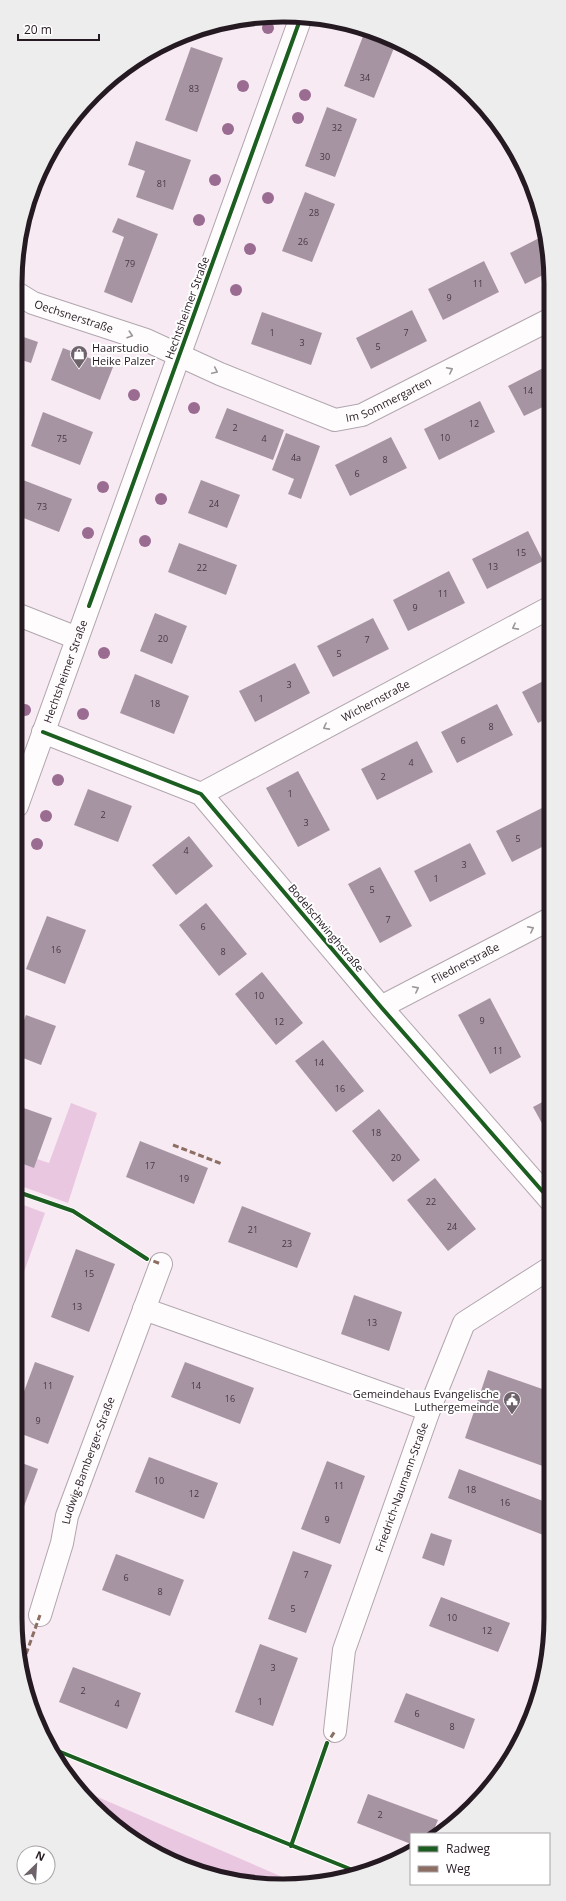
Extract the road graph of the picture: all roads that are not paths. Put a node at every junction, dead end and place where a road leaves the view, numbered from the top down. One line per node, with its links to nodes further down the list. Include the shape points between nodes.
1 (299, 23): 4 (street, Hechtsheimer Straße)
2 (22, 296): 4 (street, Oechsnerstraße, one-way to 4, via 33,303 146,340)
3 (544, 323): 4 (street, Im Sommergarten, one-way to 3, via 220,374 335,420 362,415)
4 (180, 354): 7 (street, Hechtsheimer Straße)
5 (544, 611): 10 (street, Wichernstraße, one-way to 10)
6 (22, 616): 7 (street)
7 (77, 638): 8 (street, Hechtsheimer Straße)
8 (43, 732): 9 (street, Hechtsheimer Straße); 10 (street, Bodelschwinghstraße)
9 (22, 792)
10 (201, 794): 12 (street, Bodelschwinghstraße)
11 (544, 922): 12 (street, Fliednerstraße, one-way to 11)
12 (381, 1007): 13 (street, Bodelschwinghstraße)
13 (544, 1193)
14 (160, 1264): 16 (street, Ludwig-Bamberger-Straße)
15 (544, 1272): 17 (street, Friedrich-Naumann-Straße, via 464,1323)
16 (144, 1309): 17 (street); 18 (street, Ludwig-Bamberger-Straße, via 67,1516 62,1543)
17 (429, 1410): 19 (street, Friedrich-Naumann-Straße, via 344,1650)
18 (40, 1615)
19 (335, 1731)

